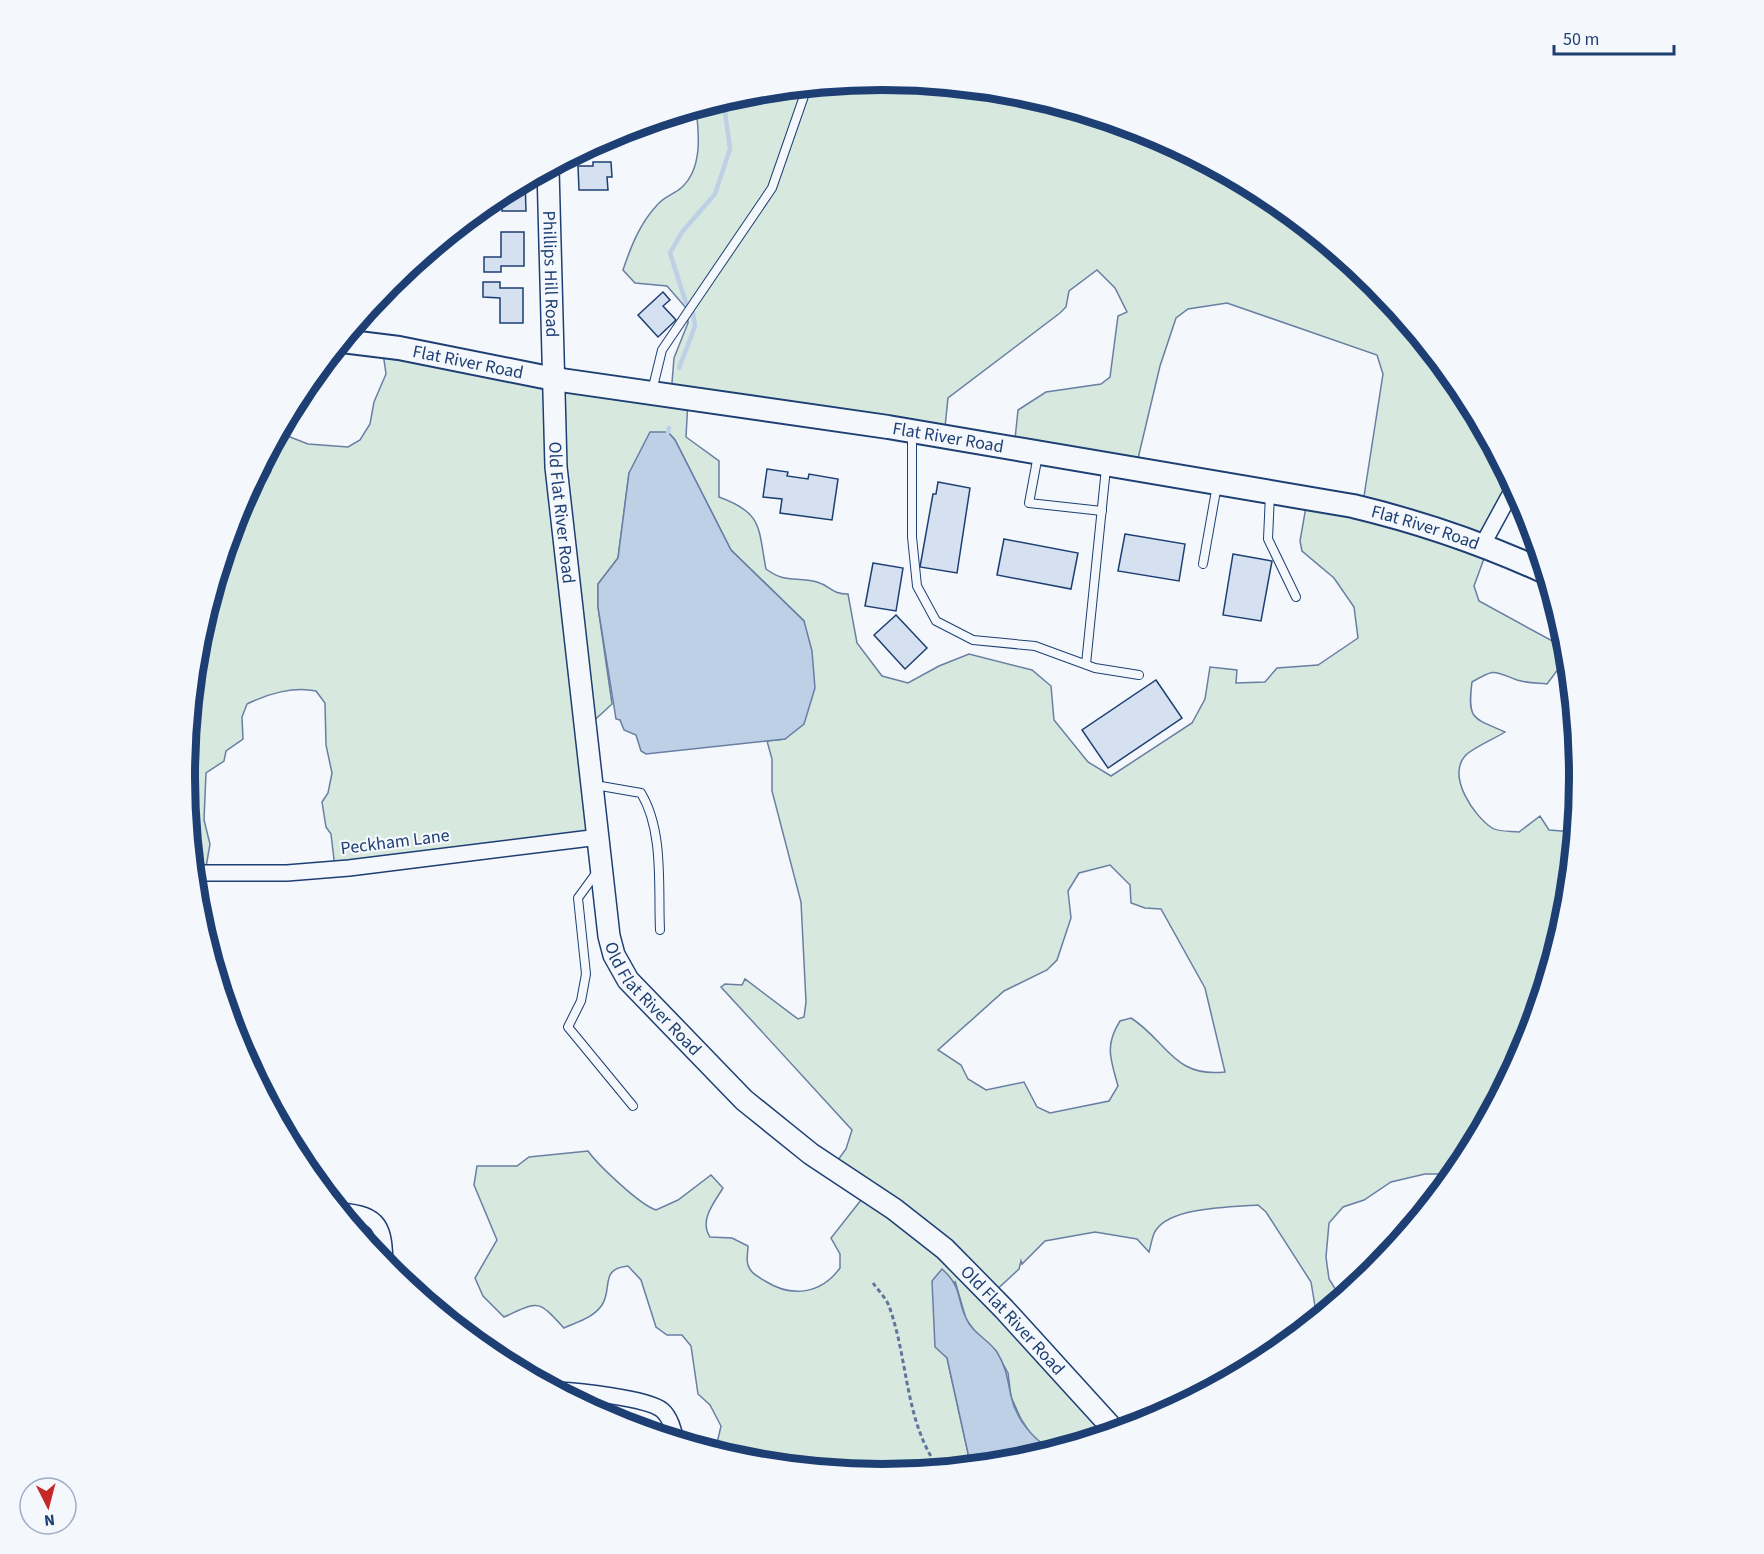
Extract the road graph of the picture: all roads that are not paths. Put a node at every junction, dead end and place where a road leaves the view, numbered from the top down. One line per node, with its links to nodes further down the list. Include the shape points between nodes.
1 (805, 95): 5 (lane, via 772,188 662,350)
2 (548, 177): 4 (street, Phillips Hill Road)
3 (351, 341): 4 (main road, Flat River Road)
4 (554, 379): 5 (main road, Flat River Road); 19 (street, Old Flat River Road, via 556,468)
5 (651, 392): 6 (main road, Flat River Road)
6 (912, 431): 7 (main road, Flat River Road); 17 (lane, via 912,537 917,586 936,621 973,640 1035,646)
7 (1039, 452): 8 (main road, Flat River Road); 12 (lane, via 1029,503)
8 (1107, 463): 9 (main road, Flat River Road); 12 (lane)
9 (1217, 483): 10 (main road, Flat River Road); 14 (lane)
10 (1270, 493): 13 (main road, Flat River Road, via 1401,517); 16 (lane, via 1268,539)
11 (1509, 496): 13 (street)
12 (1102, 511): 17 (lane)
13 (1482, 544): 15 (main road, Flat River Road)
14 (1203, 564)
15 (1537, 568)
16 (1296, 597)
17 (1086, 664): 18 (lane)
18 (1139, 675)
19 (593, 785): 20 (street, Old Flat River Road); 23 (lane, via 641,793 649,807 657,856)
20 (599, 837): 21 (street, Old Flat River Road); 22 (street, Peckham Lane, via 350,868)
21 (602, 867): 24 (lane, via 578,898 586,974 581,1001 568,1027); 28 (street, Old Flat River Road, via 609,936 628,980 744,1100 811,1154 894,1209 945,1249)
22 (202, 873)
23 (660, 930)
24 (633, 1106)
25 (351, 1213): 26 (street, via 379,1225 386,1240)
26 (386, 1252)
27 (578, 1393): 29 (street, via 646,1402 662,1410)
28 (1110, 1425)
29 (673, 1432)

